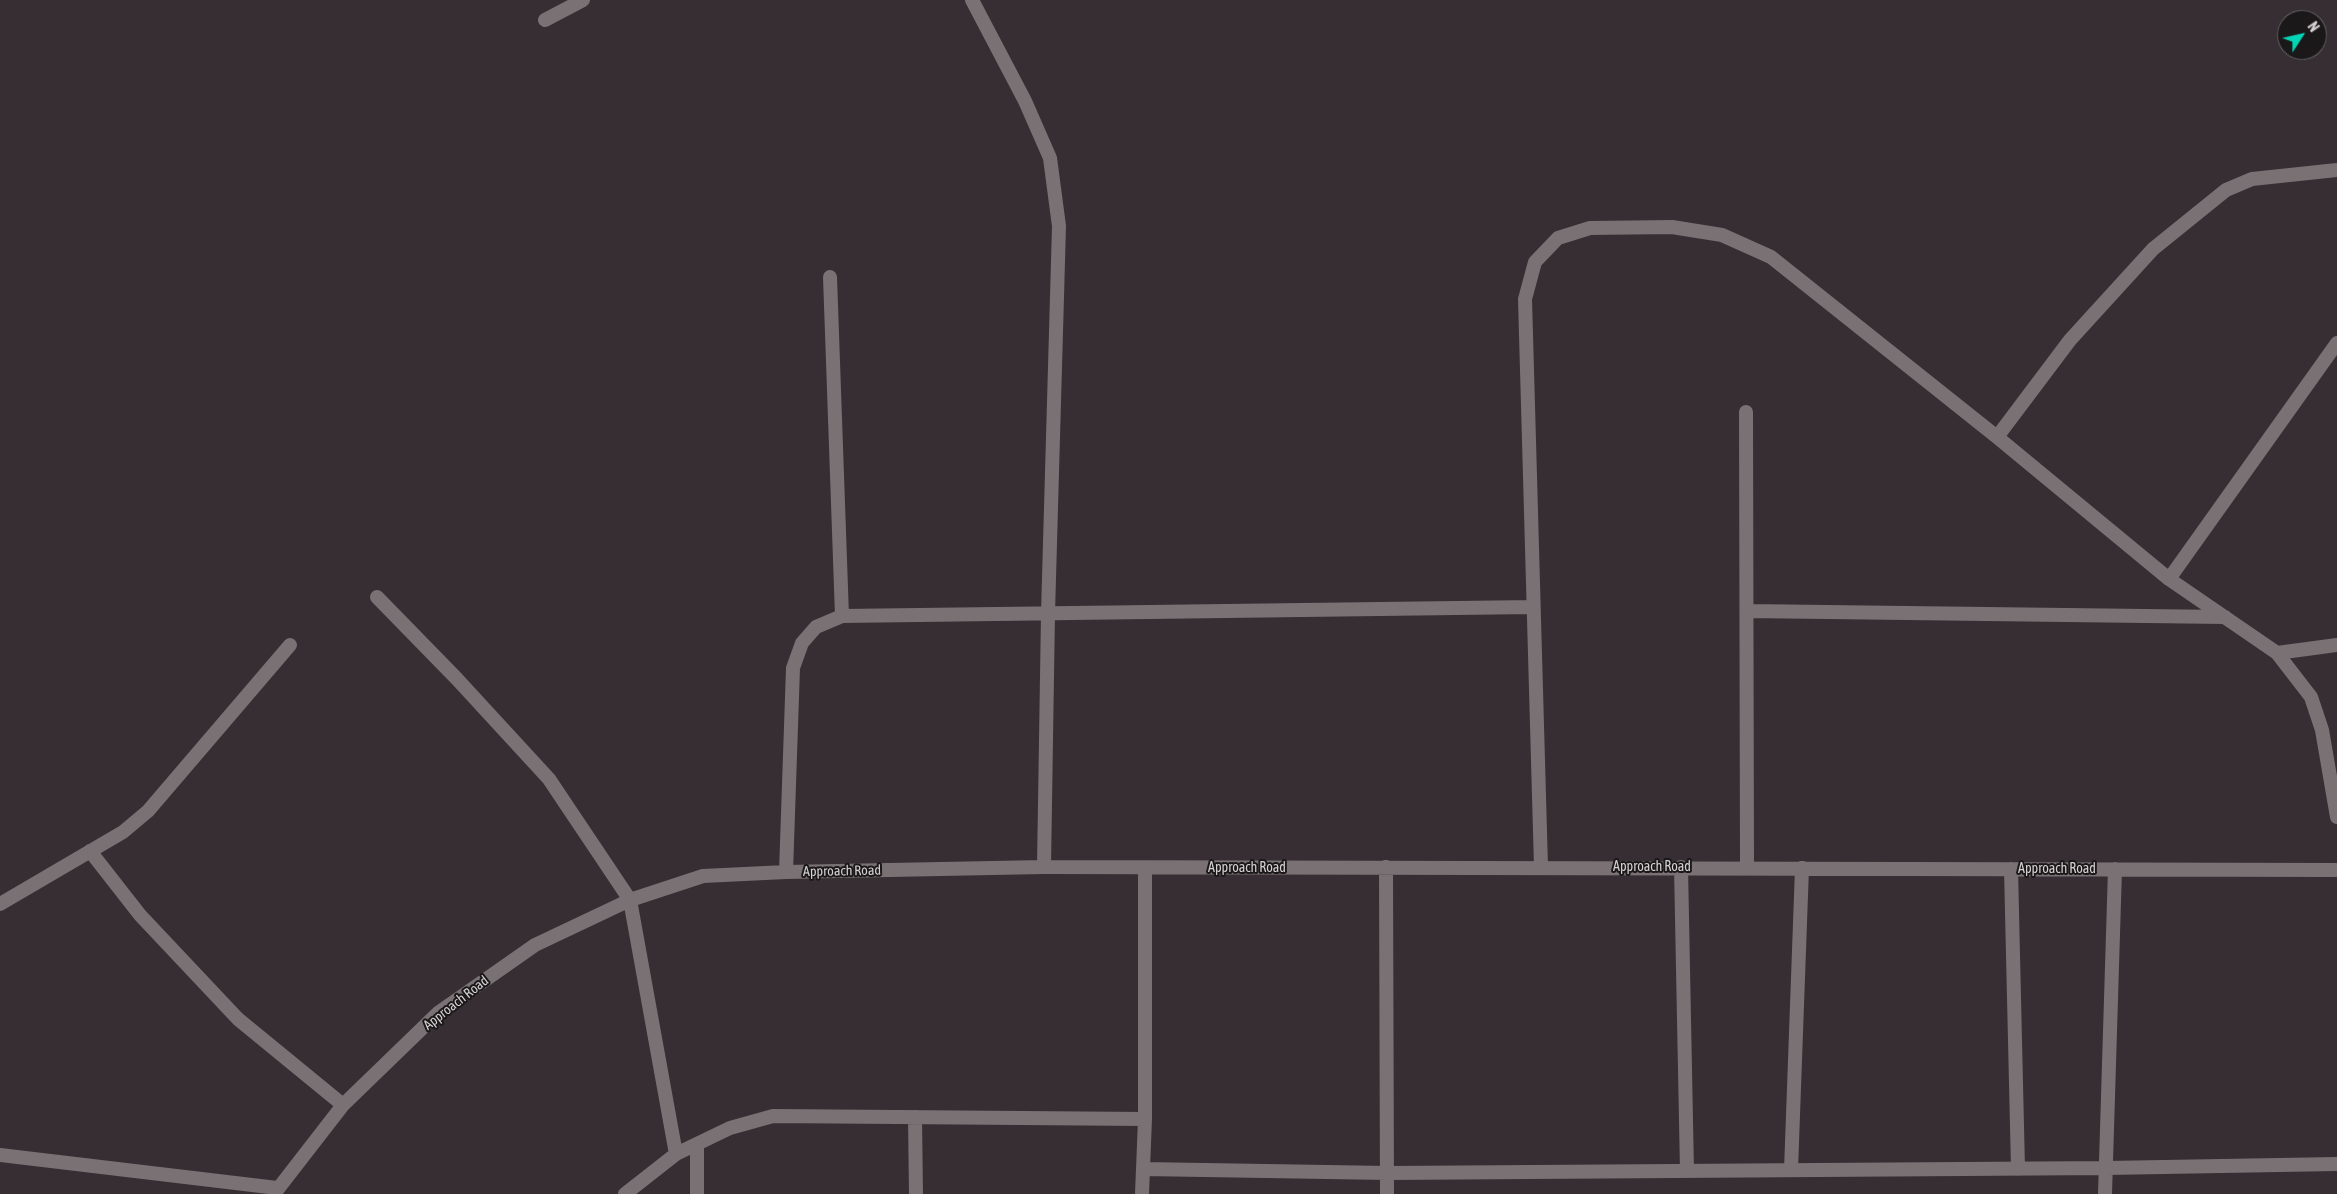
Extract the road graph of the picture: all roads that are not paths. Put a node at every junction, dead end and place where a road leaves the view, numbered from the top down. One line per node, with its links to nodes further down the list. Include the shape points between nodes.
1 (583, 0): 3 (street)
2 (972, 0): 13 (street, via 1025,101 1050,158 1055,197 1058,226)
3 (545, 20)
4 (2337, 170): 8 (street, via 2252,179 2226,190 2146,256 2070,340)
5 (830, 277): 14 (street)
6 (2337, 344): 9 (street)
7 (1746, 412): 12 (street)
8 (1997, 437): 9 (street); 11 (street, via 1771,257 1722,236 1672,227 1590,228 1558,238 1535,262 1525,299)
9 (2169, 579): 15 (street)
10 (377, 597): 32 (street, via 549,779)
11 (1534, 607): 13 (street); 23 (street)
12 (1747, 611): 15 (street); 24 (street)
13 (1048, 613): 14 (street); 21 (street)
14 (842, 616): 31 (street, via 816,627 802,643 793,668)
15 (2224, 617): 18 (street)
16 (2337, 644): 18 (street)
17 (290, 646): 20 (street, via 148,812 123,832)
18 (2277, 653): 19 (street, via 2311,697 2322,730)
19 (2337, 816)
20 (90, 851): 33 (street); 34 (street, via 140,915 238,1019)
21 (1044, 867): 25 (street, Approach Road); 31 (street, Approach Road)
22 (1386, 867): 23 (street, Approach Road); 25 (street, Approach Road); 46 (street)
23 (1541, 867): 26 (street, Approach Road)
24 (1747, 867): 26 (street, Approach Road); 27 (street, Approach Road)
25 (1145, 868): 36 (street)
26 (1681, 868): 44 (street)
27 (1802, 868): 28 (street, Approach Road); 45 (street)
28 (2011, 869): 29 (street, Approach Road); 43 (street)
29 (2115, 869): 30 (street, Approach Road); 41 (street)
30 (2337, 870)
31 (786, 872): 32 (street, Approach Road, via 703,876)
32 (630, 900): 34 (street, Approach Road, via 535,945 438,1013); 38 (street)
33 (0, 904)
34 (343, 1105): 47 (street, Approach Road)
35 (915, 1117): 36 (street); 37 (street, via 773,1116 730,1128); 50 (street)
36 (1145, 1119): 42 (street)
37 (697, 1144): 38 (street); 49 (street)
38 (676, 1154): 48 (street)
39 (0, 1156): 47 (street)
40 (2337, 1164): 41 (street)
41 (2106, 1168): 43 (street); 53 (street)
42 (1143, 1169): 46 (street); 51 (street)
43 (2018, 1169): 45 (street)
44 (1687, 1170): 45 (street); 46 (street)
45 (1791, 1170)
46 (1388, 1173): 52 (street)
47 (276, 1191)
48 (625, 1194)
49 (697, 1194)
50 (916, 1194)
51 (1142, 1194)
52 (1387, 1194)
53 (2105, 1194)

